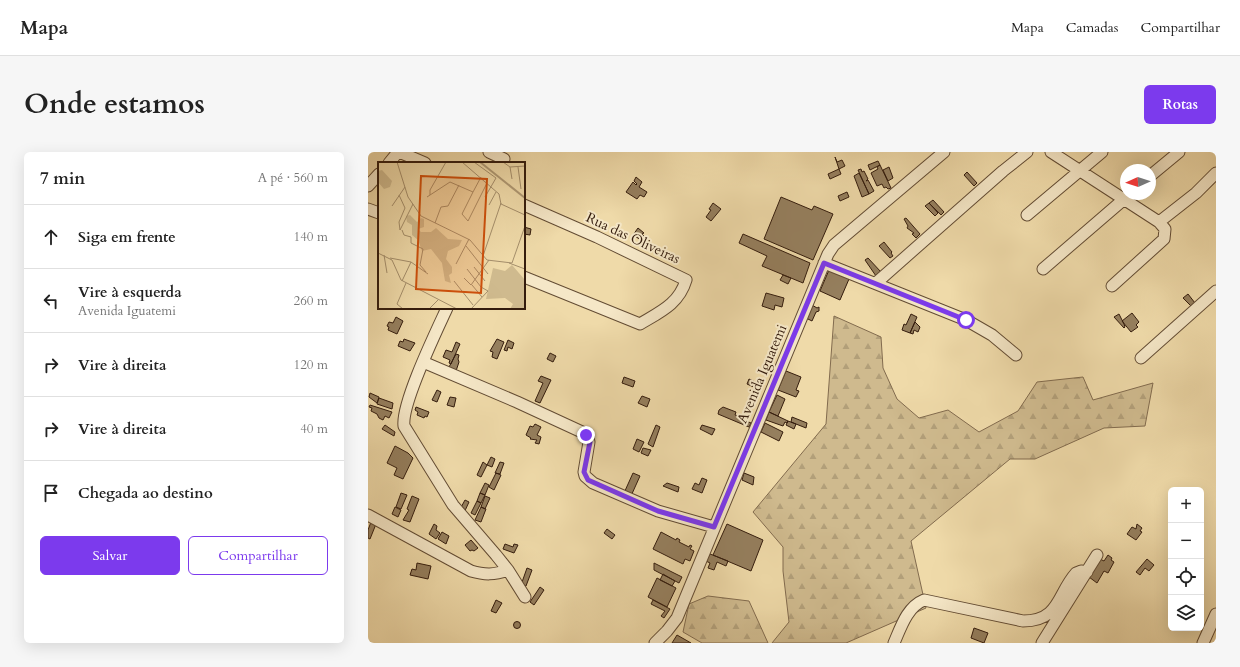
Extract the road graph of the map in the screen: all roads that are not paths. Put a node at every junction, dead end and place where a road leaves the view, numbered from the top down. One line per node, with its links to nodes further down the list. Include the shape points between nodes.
1 (398, 152): 9 (street); 10 (street)
2 (489, 152): 8 (street)
3 (944, 152): 24 (street, Avenida Iguatemi, via 834,245)
4 (1027, 152): 27 (street)
5 (1051, 152): 12 (street)
6 (1102, 152): 12 (street)
7 (1179, 152): 11 (street)
8 (504, 159)
9 (390, 162)
10 (423, 162)
11 (1156, 171)
12 (1080, 172): 16 (street); 22 (street)
13 (1216, 172): 23 (street, via 1196,193)
14 (378, 175): 15 (street)
15 (368, 186)
16 (1120, 193)
17 (1124, 200): 25 (street)
18 (1131, 200): 23 (street)
19 (525, 205): 26 (street, Rua das Oliveiras, via 597,236 686,280 683,292 670,306 640,324)
20 (368, 209): 21 (street)
21 (378, 213)
22 (1027, 215)
23 (1159, 222): 28 (street, via 1165,229 1164,239)
24 (824, 263): 27 (street); 35 (street, Avenida Iguatemi)
25 (1043, 269)
26 (525, 276)
27 (876, 283): 31 (street, via 966,320 992,335)
28 (1112, 286)
29 (1216, 291): 32 (street)
30 (447, 309): 33 (street)
31 (1016, 355)
32 (1141, 358)
33 (423, 362): 35 (street, via 582,432 590,442 584,472 593,483 658,511); 37 (street, via 404,413 404,426 453,506)
34 (368, 515): 37 (street, via 470,571 495,575)
35 (714, 527): 42 (street, Avenida Iguatemi, via 677,618)
36 (1097, 555): 38 (street)
37 (508, 570): 39 (street)
38 (1087, 572): 41 (street); 43 (street, via 1076,573 1055,609 1035,620 1023,621 924,600 916,603 908,612)
39 (525, 597)
40 (1216, 614): 44 (street)
41 (1043, 640)
42 (654, 643)
43 (894, 643)
44 (1203, 643)

